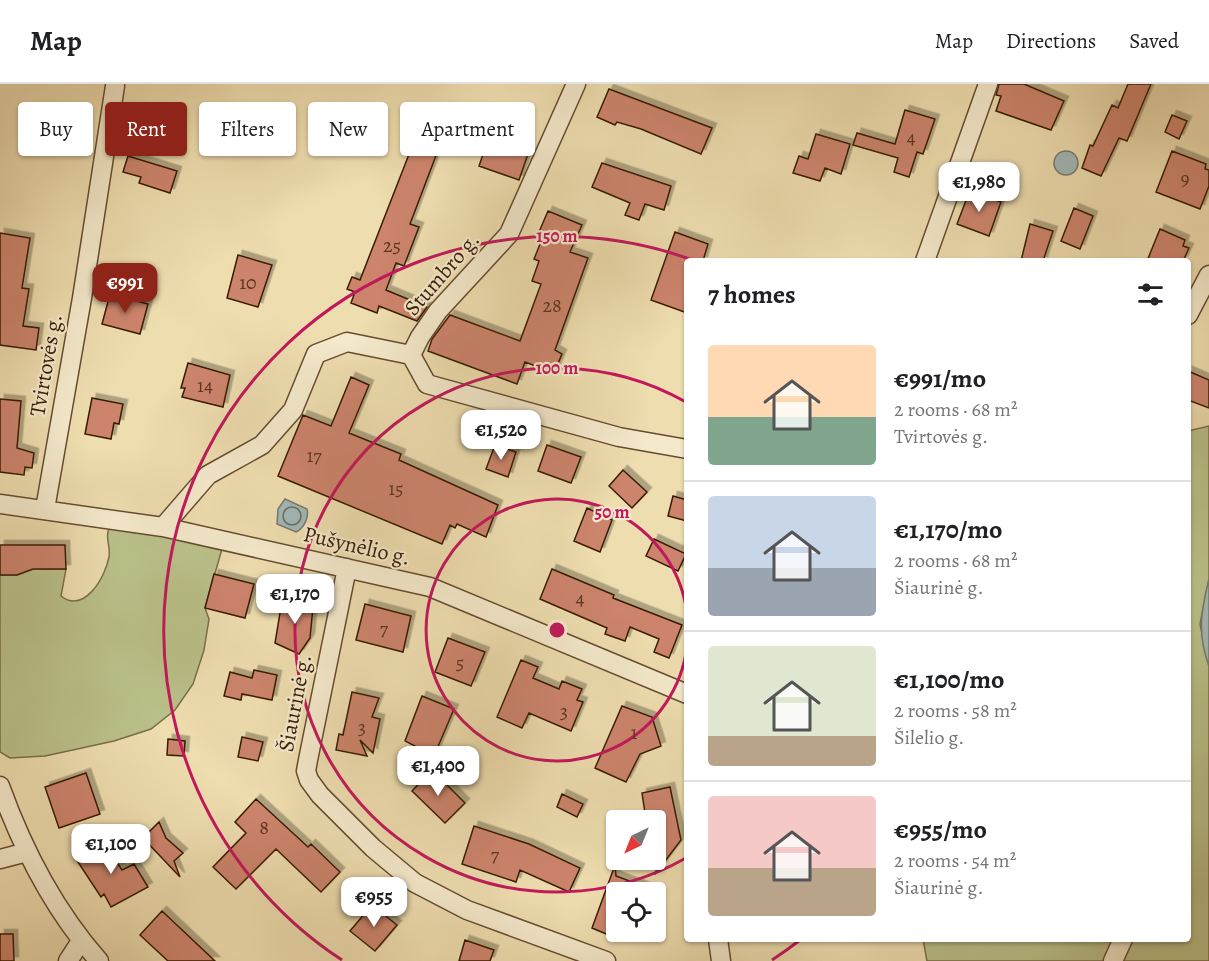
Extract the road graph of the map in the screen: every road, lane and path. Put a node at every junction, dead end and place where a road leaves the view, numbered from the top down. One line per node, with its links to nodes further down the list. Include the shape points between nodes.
1 (576, 84): 7 (street, Stumbro g., via 509,234 438,310)
2 (988, 84): 4 (street)
3 (115, 86): 10 (street, Tvirtovės g.)
4 (926, 258)
5 (1209, 275): 6 (street)
6 (1191, 309)
7 (411, 355): 8 (street, via 427,384 619,437); 11 (street, via 347,342 316,354 294,410 262,445 208,475)
8 (684, 448)
9 (0, 504): 10 (street, Pušynėlio g.)
10 (45, 509): 11 (street, Pušynėlio g.)
11 (163, 526): 12 (street, Pušynėlio g.)
12 (347, 568): 13 (street, Pušynėlio g., via 430,587); 22 (street, Šiaurinė g., via 306,771 309,780 373,848 426,890 467,910)
13 (684, 693)
14 (0, 786): 15 (street)
15 (27, 852): 16 (street); 17 (street)
16 (0, 859)
17 (81, 940): 20 (street); 21 (street)
18 (718, 942): 23 (street)
19 (1122, 942): 24 (street)
20 (68, 961)
21 (99, 961)
22 (606, 961)
23 (721, 961)
24 (1113, 961)

